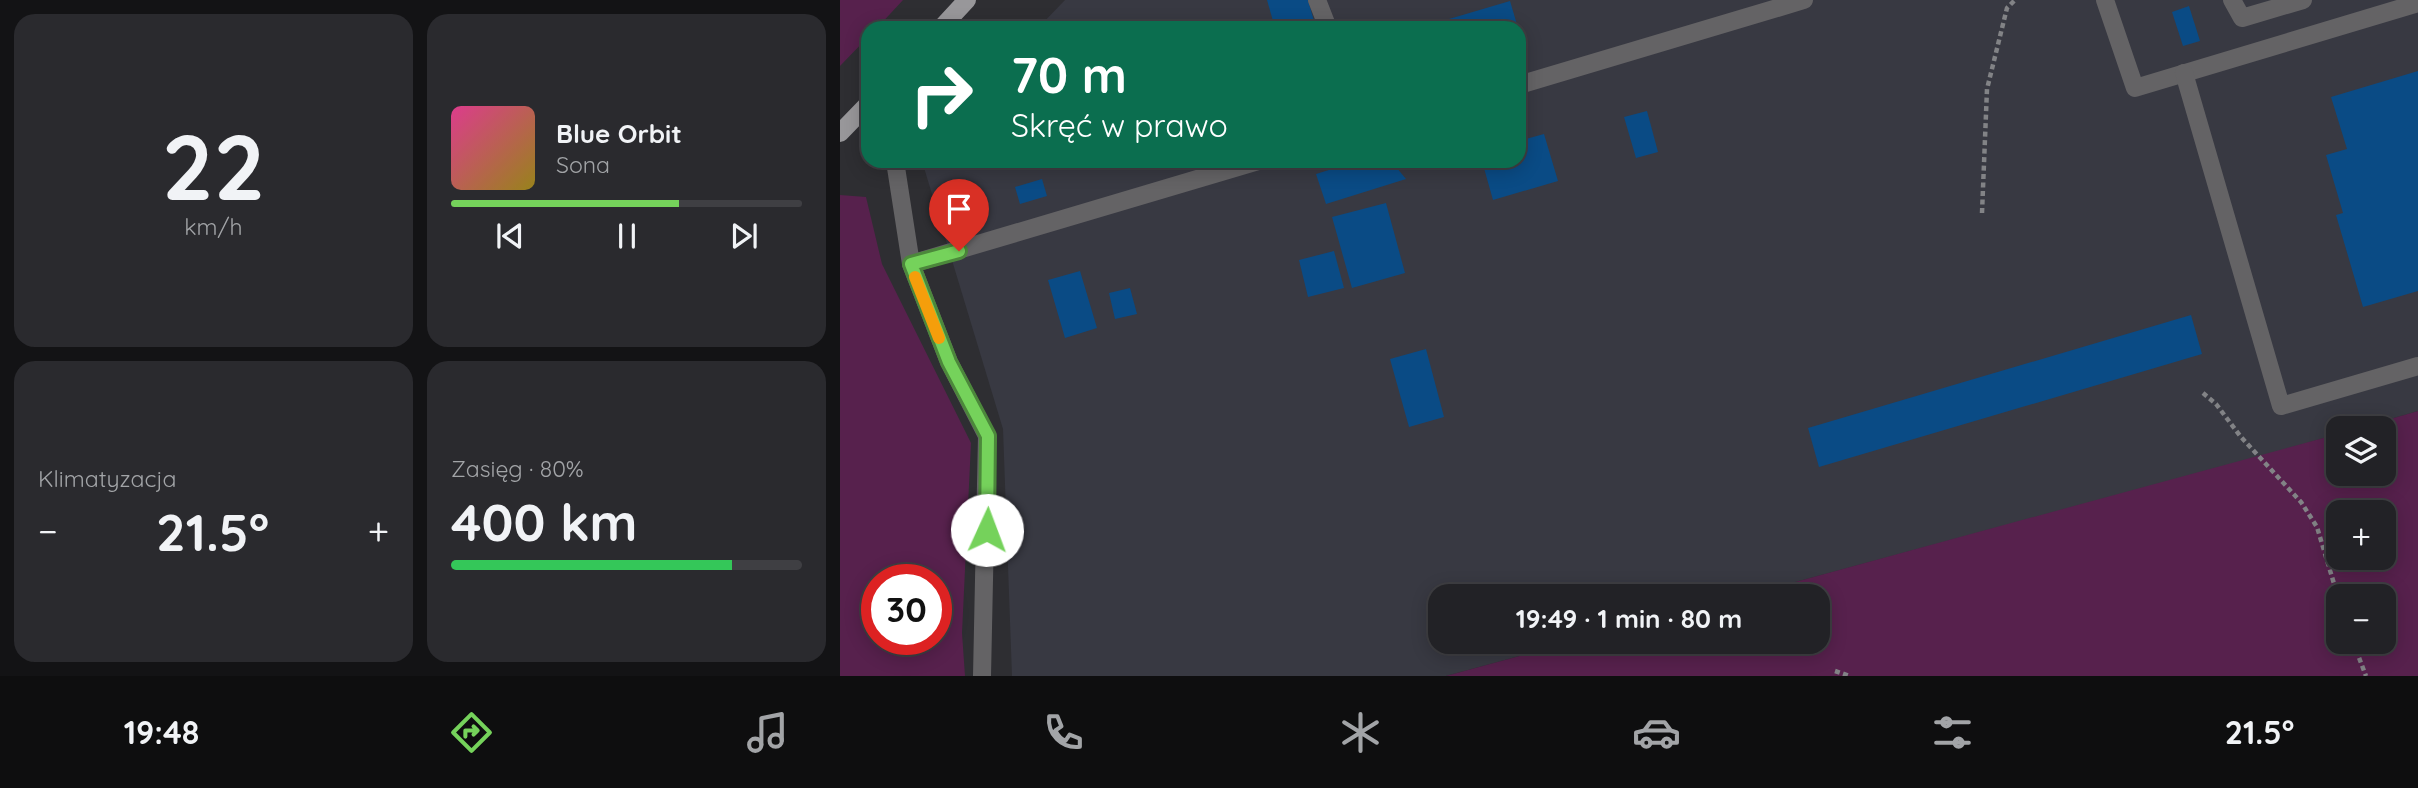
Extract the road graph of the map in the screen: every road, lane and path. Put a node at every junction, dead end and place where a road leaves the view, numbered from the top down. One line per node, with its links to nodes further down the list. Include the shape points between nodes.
1 (967, 0): 9 (main road)
2 (1317, 0): 10 (street)
3 (1804, 0): 12 (street)
4 (2015, 0): 17 (path, via 2007,8 1987,89)
5 (2105, 0): 11 (street, via 2135,88)
6 (2232, 0): 7 (street, via 2242,18)
7 (2304, 0)
8 (2418, 3): 11 (street)
9 (948, 21)
10 (1325, 21)
11 (2184, 73): 19 (street, via 2281,406)
12 (1526, 83)
13 (861, 111): 14 (main road)
14 (840, 133)
15 (896, 168): 18 (street)
16 (1234, 168): 18 (street)
17 (1982, 213)
18 (911, 264): 24 (street, via 949,362 988,436)
19 (2418, 366)
20 (2203, 393): 21 (path, via 2301,502 2317,527)
21 (2334, 584)
22 (2358, 654): 26 (path)
23 (1835, 671): 25 (path)
24 (982, 676)
25 (1850, 676)
26 (2366, 676)

